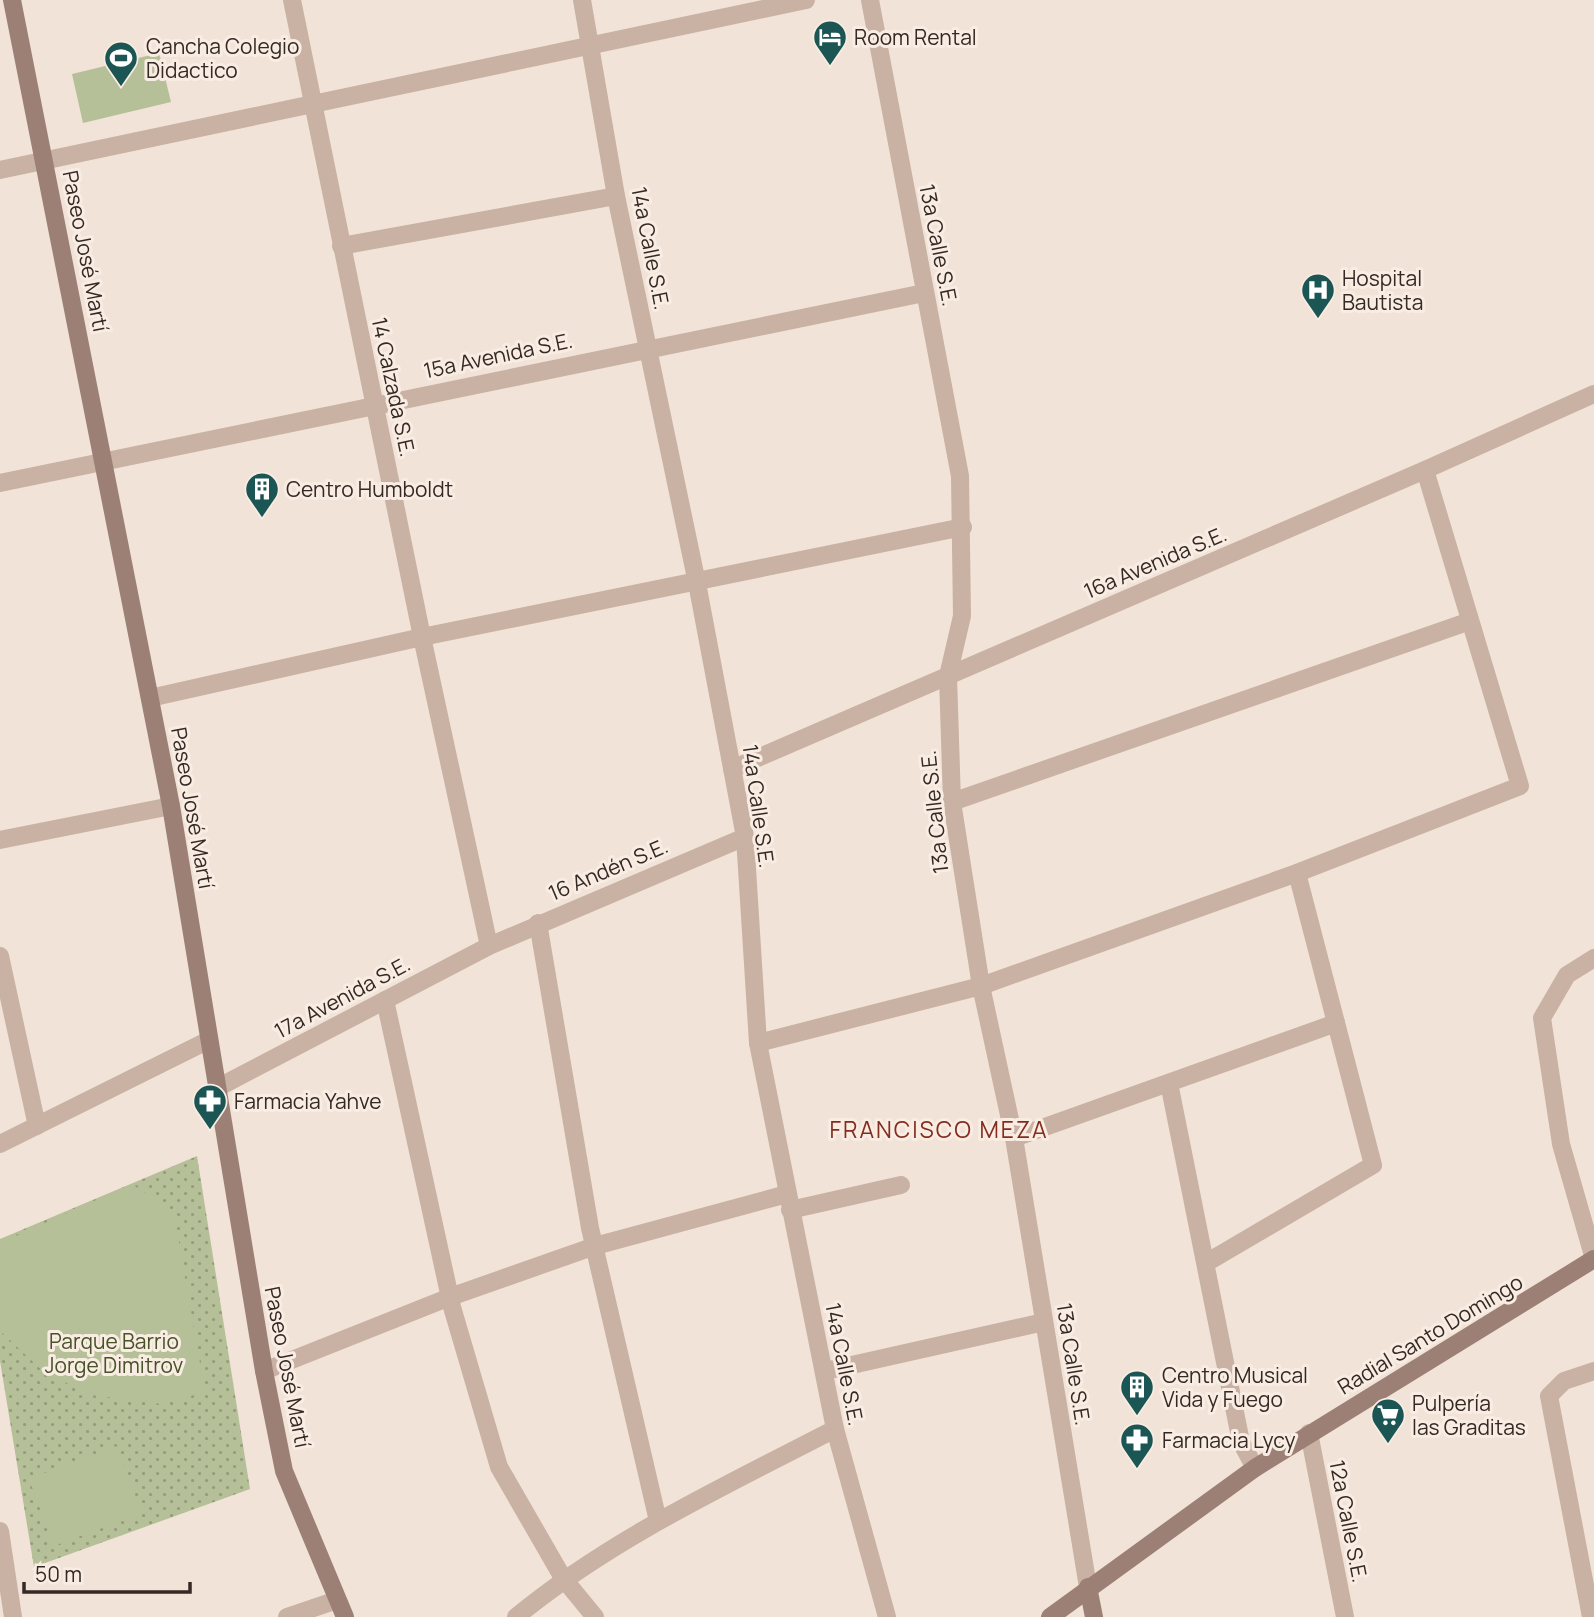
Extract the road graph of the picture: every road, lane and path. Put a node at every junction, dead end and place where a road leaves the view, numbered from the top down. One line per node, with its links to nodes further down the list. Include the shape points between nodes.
1 (12, 0): 8 (main road, Paseo José Martí)
2 (292, 0): 7 (street, 14 Calzada S.E.)
3 (582, 0): 6 (street, 14a Calle S.E.)
4 (806, 0): 6 (street)
5 (870, 0): 12 (street, 13a Calle S.E.)
6 (592, 45): 7 (street); 10 (street, 14a Calle S.E.)
7 (311, 102): 8 (street); 11 (street, 14 Calzada S.E.)
8 (46, 160): 9 (street); 16 (main road, Paseo José Martí)
9 (0, 170)
10 (616, 196): 11 (street); 13 (street, 14a Calle S.E.)
11 (341, 246): 15 (street, 14 Calzada S.E.)
12 (924, 293): 13 (street, 15a Avenida S.E.); 19 (street, 13a Calle S.E., via 960,475)
13 (648, 348): 15 (street, 15a Avenida S.E.); 20 (street, 14a Calle S.E.)
14 (1594, 394): 17 (street, 16a Avenida S.E.)
15 (374, 404): 16 (street, 15a Avenida S.E.); 22 (street, 14 Calzada S.E.)
16 (102, 461): 18 (street, 15a Avenida S.E.); 24 (main road, Paseo José Martí)
17 (1425, 470): 21 (street); 23 (street, 16a Avenida S.E.)
18 (0, 483)
19 (963, 527): 20 (street); 23 (street, 13a Calle S.E., via 962,616)
20 (697, 583): 22 (street); 25 (street, 14a Calle S.E.)
21 (1470, 621): 26 (street); 30 (street, via 1520,786)
22 (422, 637): 24 (street); 32 (street, 14 Calzada S.E.)
23 (948, 676): 25 (street, 16a Avenida S.E.); 26 (street, 13a Calle S.E.)
24 (150, 698): 27 (main road, Paseo José Martí)
25 (733, 769): 28 (street, 14a Calle S.E.)
26 (953, 802): 35 (street, 13a Calle S.E.)
27 (171, 806): 29 (street); 38 (main road, Paseo José Martí)
28 (745, 837): 31 (street, 16 Andén S.E.); 39 (street, 14a Calle S.E.)
29 (0, 840)
30 (1297, 873): 35 (street); 37 (street)
31 (538, 923): 32 (street, 16 Andén S.E.); 47 (street)
32 (489, 946): 36 (street, 17a Avenida S.E.)
33 (0, 956): 42 (street)
34 (1594, 958): 48 (street, via 1566,975 1542,1018 1561,1144)
35 (981, 986): 39 (street); 43 (street, 13a Calle S.E.)
36 (385, 1000): 41 (street, 17a Avenida S.E.); 50 (street)
37 (1336, 1023): 40 (street); 49 (street, via 1373,1165)
38 (209, 1040): 41 (main road, Paseo José Martí); 42 (street)
39 (758, 1043): 46 (street, 14a Calle S.E.)
40 (1169, 1083): 43 (street); 49 (street)
41 (217, 1088): 52 (main road, Paseo José Martí)
42 (37, 1126): 44 (street)
43 (1014, 1138): 51 (street, 13a Calle S.E.)
44 (0, 1144)
45 (901, 1185): 46 (street)
46 (788, 1202): 47 (street); 53 (street, 14a Calle S.E.)
47 (595, 1245): 50 (street); 58 (street)
48 (1594, 1259): 56 (main road, Radial Santo Domingo)
49 (1206, 1263): 57 (street, via 1241,1441)
50 (450, 1297): 52 (street); 60 (street, via 499,1467)
51 (1044, 1322): 53 (street); 61 (street, 13a Calle S.E.)
52 (264, 1371): 62 (main road, Paseo José Martí, via 284,1471)
53 (825, 1371): 55 (street, 14a Calle S.E.)
54 (1594, 1371): 72 (street, via 1564,1381 1549,1396)
55 (835, 1429): 58 (street); 68 (street, 14a Calle S.E.)
56 (1309, 1433): 57 (main road, Radial Santo Domingo); 71 (street, 12a Calle S.E.)
57 (1255, 1468): 61 (main road, Radial Santo Domingo)
58 (658, 1521): 60 (street)
59 (0, 1531): 63 (street)
60 (563, 1578): 66 (street); 67 (street)
61 (1088, 1587): 69 (main road, Radial Santo Domingo); 70 (main road, 13a Calle S.E.)
62 (337, 1600): 64 (street); 65 (main road, Paseo José Martí)
63 (13, 1617)
64 (287, 1617)
65 (345, 1617)
66 (516, 1617)
67 (595, 1617)
68 (887, 1617)
69 (1050, 1617)
70 (1094, 1617)
71 (1345, 1617)
72 (1591, 1617)

